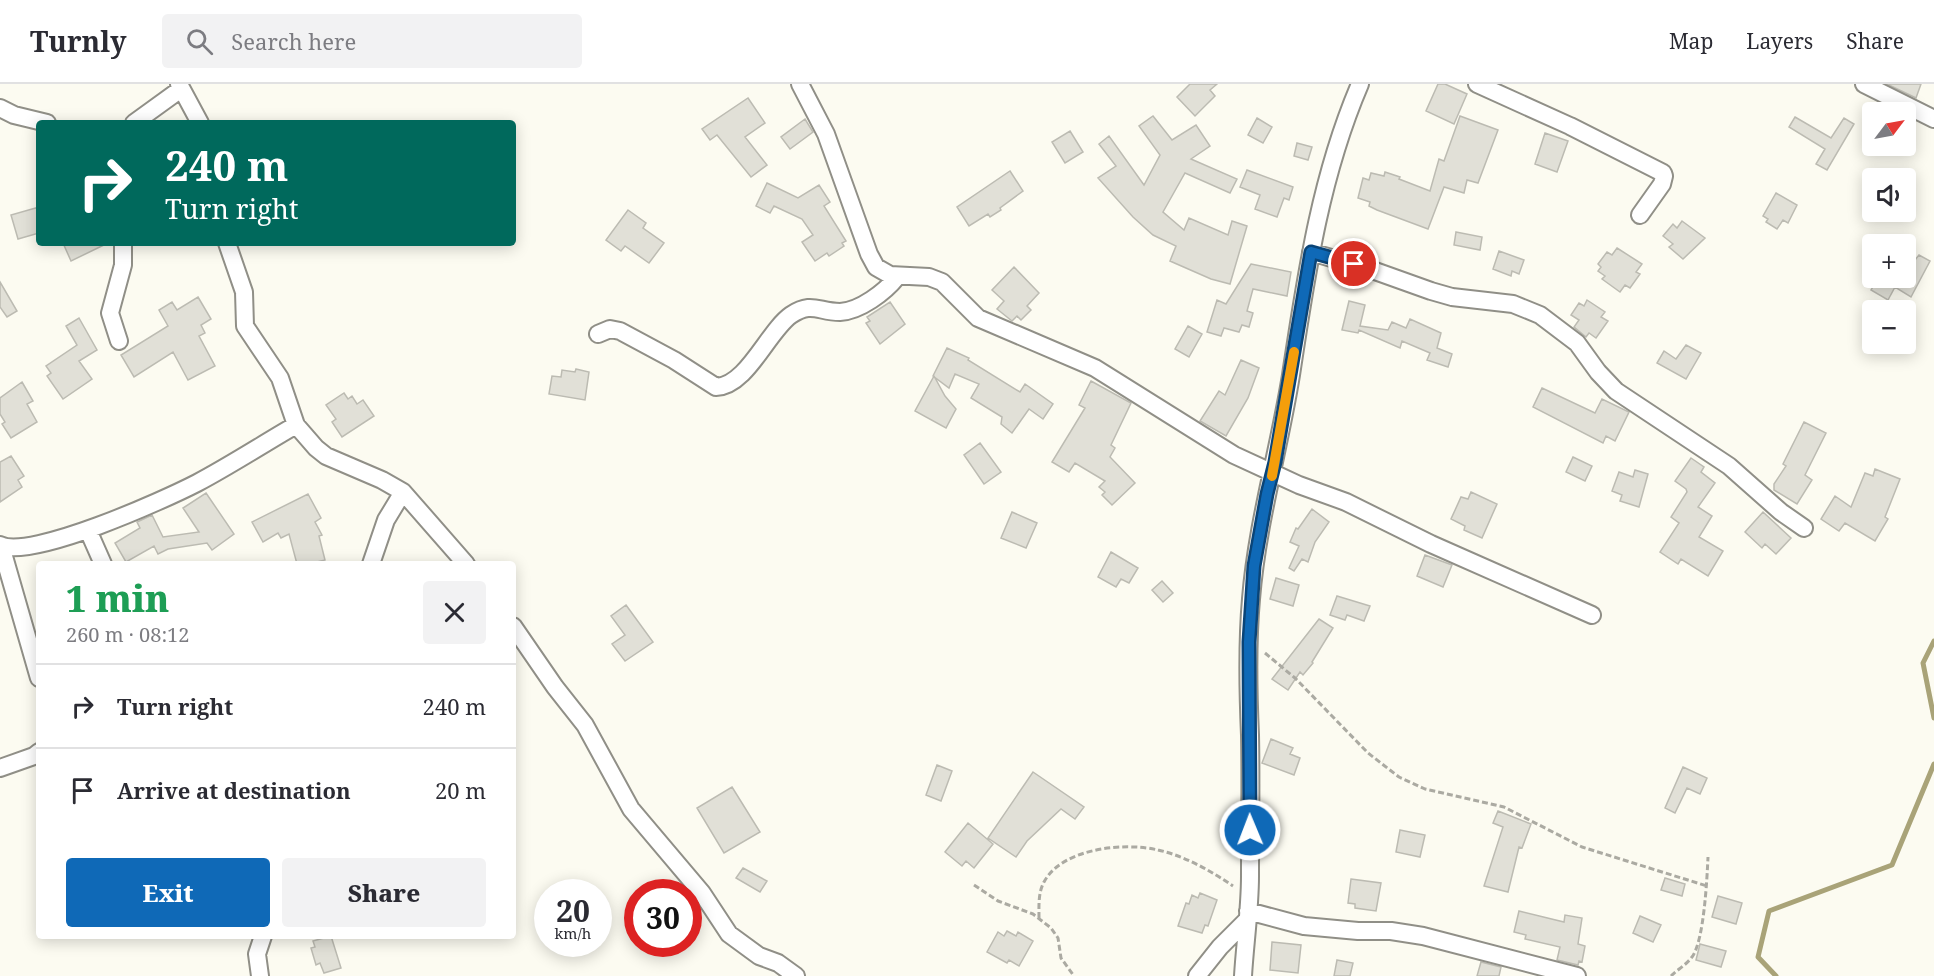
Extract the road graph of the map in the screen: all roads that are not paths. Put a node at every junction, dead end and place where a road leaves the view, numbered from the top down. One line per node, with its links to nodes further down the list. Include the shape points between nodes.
1 (800, 84): 15 (street, via 826,134 869,254 876,267)
2 (1360, 84): 14 (street, via 1320,204)
3 (1477, 84): 11 (street, via 1663,173 1662,184)
4 (1864, 84): 7 (street)
5 (180, 86): 9 (street); 10 (street)
6 (0, 108): 8 (street)
7 (1934, 119)
8 (36, 120)
9 (138, 120)
10 (198, 120)
11 (1640, 215)
12 (123, 246): 17 (street, via 123,265 110,313)
13 (228, 246): 18 (street, via 244,292 245,326 280,378)
14 (1311, 252): 19 (street); 21 (street, via 1452,297 1513,304 1540,315 1577,343 1616,391 1736,471)
15 (897, 277): 16 (street, via 884,291 847,311 804,308 788,317 745,370 723,387 620,331 610,329); 19 (street, via 929,277 942,282 978,318 1095,369 1234,455)
16 (598, 334)
17 (118, 341)
18 (296, 425): 20 (street, via 326,456); 22 (street, via 197,482)
19 (1272, 473): 27 (street, via 1346,502); 32 (street, via 1254,566 1249,642)
20 (403, 492): 25 (street, via 386,520); 26 (street)
21 (1803, 528)
22 (88, 530): 23 (street, via 16,549); 24 (street)
23 (0, 545): 29 (street)
24 (102, 561)
25 (372, 561)
26 (463, 561)
27 (1592, 615)
28 (516, 630): 35 (street, via 585,725 631,809 702,894 729,934 759,957 778,963)
29 (36, 668)
30 (36, 754): 31 (street)
31 (0, 768)
32 (1248, 909): 36 (street); 37 (street); 38 (street, via 1304,926 1423,936)
33 (261, 939): 34 (street, via 257,954)
34 (260, 976)
35 (796, 976)
36 (1197, 976)
37 (1243, 976)
38 (1577, 976)

